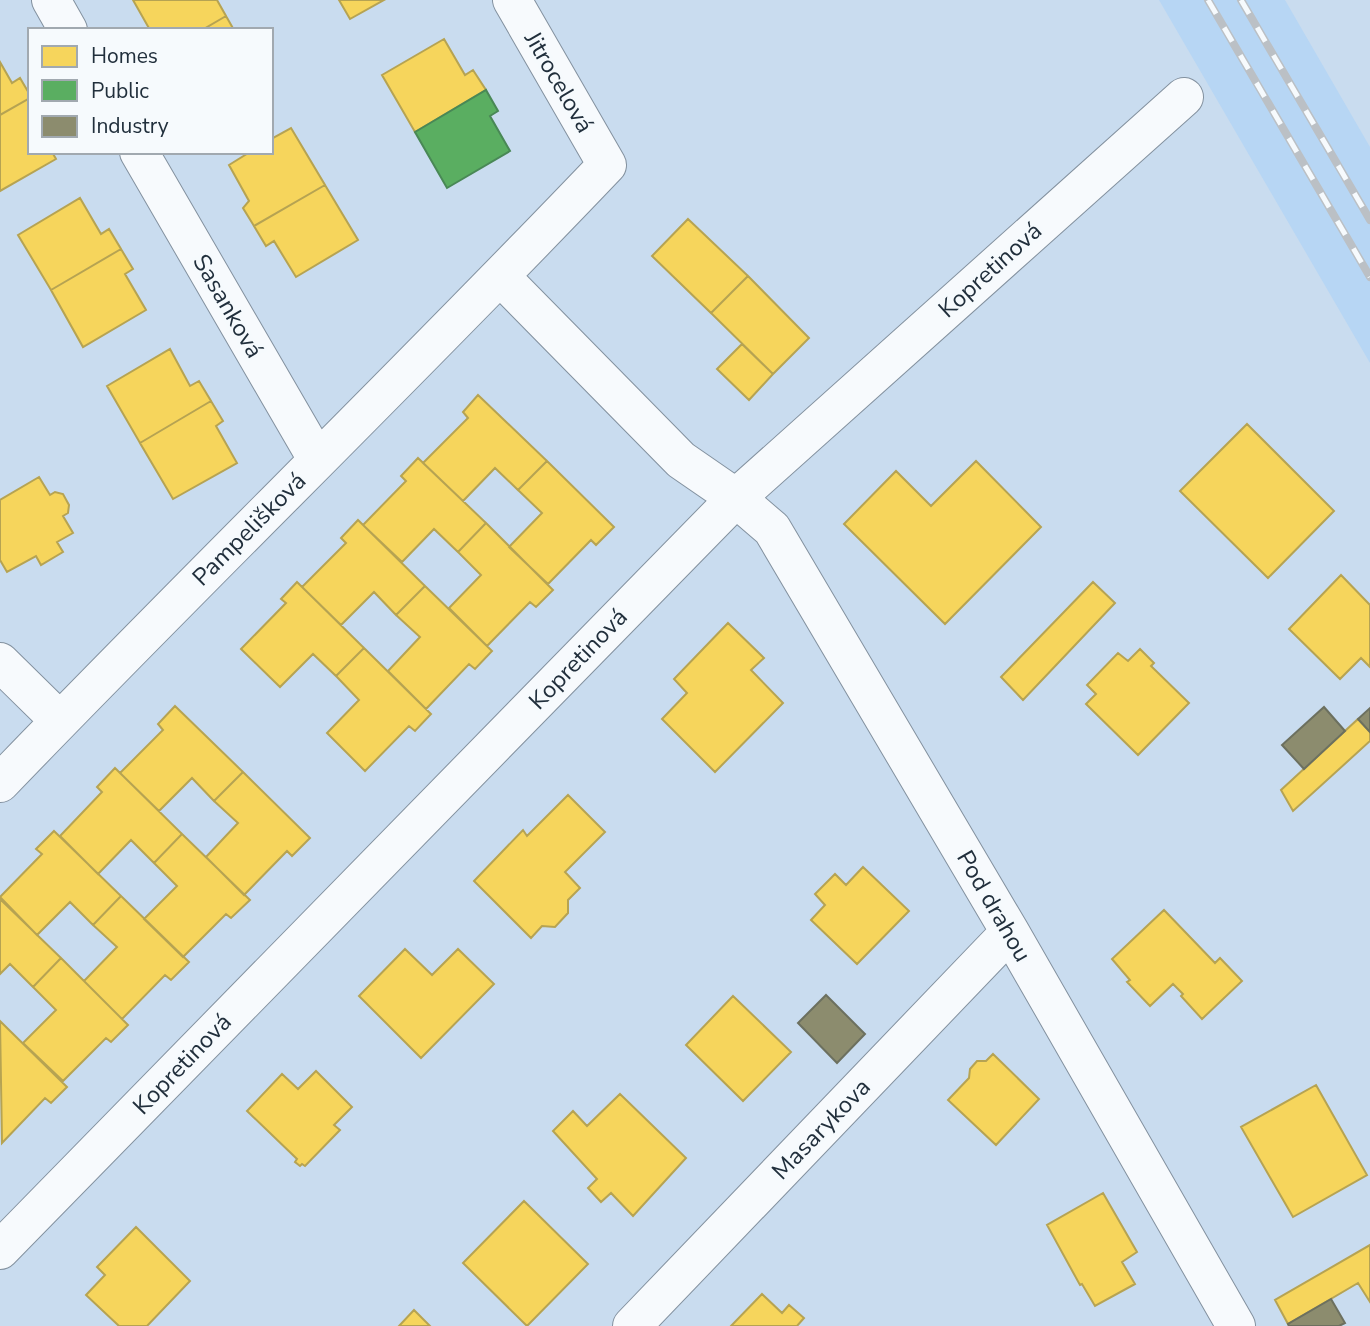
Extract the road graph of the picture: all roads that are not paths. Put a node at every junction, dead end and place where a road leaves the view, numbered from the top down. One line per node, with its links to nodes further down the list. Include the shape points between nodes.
1 (51, 0): 3 (street)
2 (512, 0): 6 (street, Jitrocelová)
3 (67, 28)
4 (1184, 97): 9 (street, Kopretinová)
5 (140, 154): 8 (street, Sasanková)
6 (607, 165): 7 (street, Pampelišková)
7 (501, 277): 8 (street, Pampelišková); 9 (street, via 681,460)
8 (317, 459): 11 (street, Pampelišková)
9 (736, 498): 13 (street, Pod drahou, via 772,529); 14 (street, Kopretinová)
10 (0, 662): 11 (street)
11 (60, 721): 12 (street, Pampelišková)
12 (0, 783)
13 (1010, 932): 15 (street, Masarykova); 16 (street, Pod drahou)
14 (0, 1250)
15 (632, 1326)
16 (1236, 1326)

